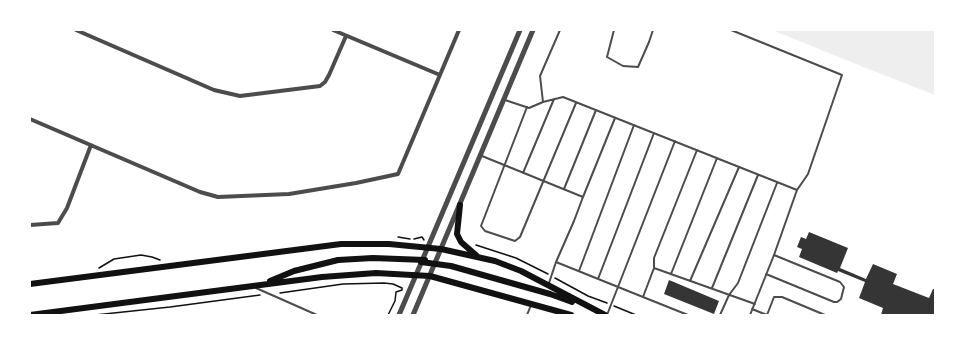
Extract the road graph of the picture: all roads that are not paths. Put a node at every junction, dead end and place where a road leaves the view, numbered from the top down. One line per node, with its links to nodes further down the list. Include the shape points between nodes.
1 (76, 30): 10 (street, via 214,90 240,96 320,86 325,82)
2 (332, 30): 10 (street)
3 (459, 30): 11 (street)
4 (520, 30): 38 (street)
5 (533, 30): 12 (street)
6 (560, 30): 14 (lane, via 540,76)
7 (614, 30): 8 (lane, via 607,57 623,66 638,67)
8 (653, 30)
9 (731, 30): 34 (lane, via 842,75 808,174)
10 (346, 36): 11 (street)
11 (440, 75): 23 (street, via 398,174 356,183 289,194 218,196 200,192)
12 (504, 99): 16 (lane); 25 (street)
13 (554, 99): 14 (lane); 15 (lane, via 563,97); 29 (lane)
14 (543, 102): 16 (lane)
15 (576, 102): 17 (lane); 31 (lane)
16 (527, 107): 27 (lane)
17 (596, 110): 18 (lane); 33 (lane)
18 (615, 118): 20 (lane); 35 (lane)
19 (30, 119): 23 (street)
20 (634, 126): 21 (lane); 46 (lane)
21 (654, 133): 22 (lane); 51 (lane)
22 (675, 141): 24 (lane); 56 (lane)
23 (91, 145): 37 (street, via 67,208 58,223)
24 (697, 150): 26 (lane); 45 (lane, via 654,258)
25 (480, 156): 27 (lane); 36 (street)
26 (717, 158): 28 (lane); 47 (lane)
27 (504, 165): 29 (lane); 31 (lane, via 482,224 485,231 515,241 519,239)
28 (739, 167): 30 (lane); 52 (lane)
29 (523, 173): 31 (lane)
30 (758, 175): 32 (lane); 57 (lane)
31 (544, 181): 33 (lane)
32 (777, 182): 34 (lane); 58 (lane, via 738,283)
33 (564, 189): 35 (lane)
34 (797, 190): 40 (lane)
35 (582, 197): 44 (lane)
36 (460, 205): 39 (street); 41 (main road, via 457,234 461,242)
37 (30, 225)
38 (427, 248): 39 (main road); 42 (street); 53 (main road, via 389,244 341,244)
39 (441, 249): 41 (main road); 43 (street)
40 (774, 255): 48 (lane); 48 (lane, via 840,282 844,287 841,299 834,302)
41 (478, 257): 55 (main road, via 521,271)
42 (421, 261): 43 (main road); 49 (street); 54 (main road, via 374,258 338,260 294,271)
43 (436, 262): 50 (street); 69 (main road, via 550,294)
44 (556, 262): 46 (lane); 55 (lane)
45 (654, 268): 47 (lane); 59 (lane)
46 (579, 271): 51 (lane)
47 (670, 274): 52 (lane)
48 (766, 274): 61 (lane)
49 (415, 275): 50 (main road); 54 (main road, via 376,273); 65 (street)
50 (430, 276): 60 (main road); 66 (street)
51 (598, 279): 56 (lane)
52 (690, 281): 57 (lane)
53 (30, 284)
54 (254, 286): 63 (main road); 64 (lane)
55 (548, 286): 69 (main road)
56 (618, 287): 59 (lane); 69 (lane)
57 (712, 289): 58 (lane)
58 (729, 295): 61 (lane); 71 (lane)
59 (643, 298): 70 (lane)
60 (531, 304): 67 (lane); 68 (main road)
61 (754, 304): 62 (lane)
62 (752, 309): 72 (lane); 73 (lane)
63 (30, 315)
64 (318, 315)
65 (399, 315)
66 (413, 315)
67 (527, 315)
68 (572, 315)
69 (605, 315)
70 (688, 315)
71 (720, 315)
72 (750, 315)
73 (767, 315): 74 (lane, via 774,297 782,297)
74 (825, 315)

